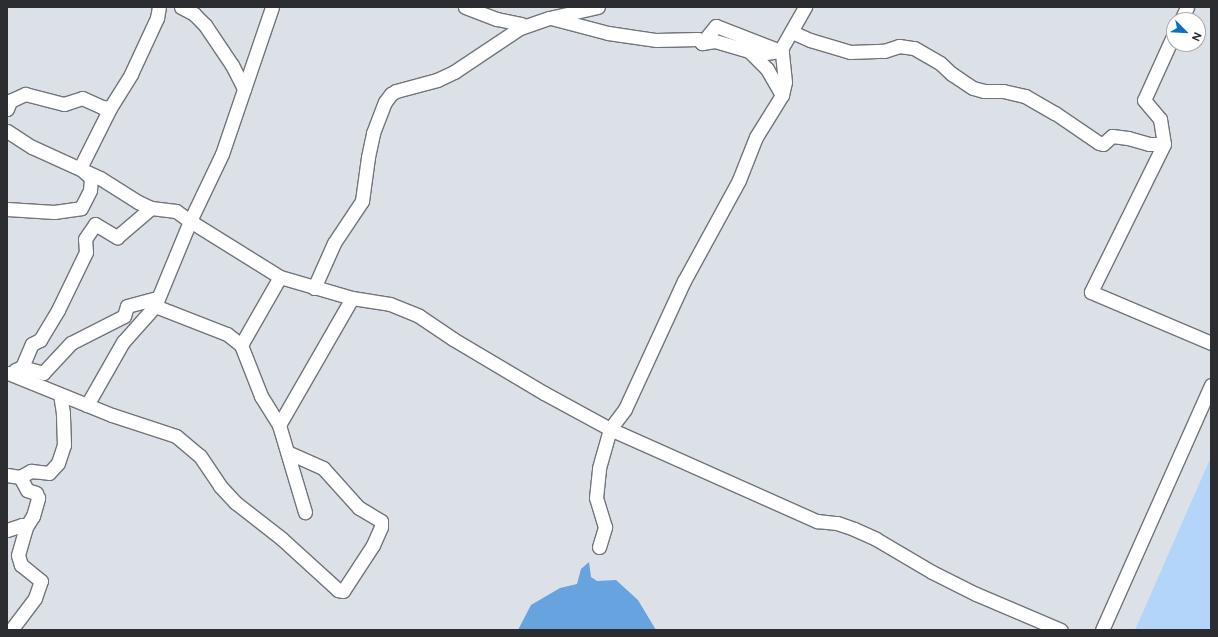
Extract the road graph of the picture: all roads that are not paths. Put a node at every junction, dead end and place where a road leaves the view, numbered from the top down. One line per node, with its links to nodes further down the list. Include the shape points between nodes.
1 (159, 7): 16 (street, via 157,18 131,74)
2 (181, 7): 14 (street, via 194,14 205,25 232,64)
3 (272, 7): 14 (street)
4 (465, 7): 8 (street, via 497,19)
5 (598, 7): 7 (street)
6 (805, 7): 9 (street)
7 (549, 18): 10 (street, via 608,33 656,40 698,39); 25 (street, via 511,33 446,76 390,94 373,132 362,201 334,243)
8 (521, 24)
9 (792, 32): 11 (street); 19 (street, via 850,52 884,51 899,46 914,48 940,63 973,88 1025,96 1099,143 1103,144 1112,136 1149,144)
10 (702, 43): 11 (street, via 716,26); 12 (street, via 715,41)
11 (780, 51): 12 (street, via 766,54); 15 (street, via 786,85)
12 (750, 52): 15 (street, via 767,69)
13 (1166, 52): 19 (street, via 1144,100 1160,119)
14 (244, 89): 23 (street, via 222,154)
15 (782, 95): 36 (street, via 756,137 739,180 684,281 626,409)
16 (110, 108): 17 (street, via 82,98 64,104 25,94 10,101); 20 (street)
17 (7, 109)
18 (7, 131): 20 (street, via 32,147)
19 (1164, 144): 28 (street, via 1091,292)
20 (80, 167): 21 (street); 22 (street, via 91,178 90,190 81,208 54,212)
21 (151, 208): 23 (street, via 176,211); 30 (street, via 117,237 95,224 85,239 86,252 58,310 40,340 32,344)
22 (7, 209)
23 (190, 222): 24 (street); 27 (street)
24 (280, 277): 25 (street); 29 (street)
25 (314, 288): 26 (street)
26 (352, 298): 35 (street); 36 (street, via 390,304 419,316 544,393)
27 (156, 302): 29 (street, via 227,334); 30 (street, via 127,306 124,316 70,343 43,373); 34 (street, via 123,342)
28 (1211, 343)
29 (241, 344): 35 (street, via 261,396)
30 (22, 367): 31 (street)
31 (7, 373): 33 (street)
32 (1211, 385): 46 (street)
33 (60, 395): 34 (street); 39 (street, via 64,445 58,463 49,473 31,471)
34 (87, 405): 37 (street, via 176,436 200,456 220,486 236,503 282,539 338,590 343,591 373,545 381,521 359,508 323,468)
35 (279, 425): 37 (street)
36 (610, 429): 43 (street, via 599,468 596,498 605,527); 45 (street, via 817,520 854,529 970,591)
37 (287, 452): 40 (street)
38 (7, 475): 39 (street)
39 (20, 478): 41 (street, via 27,490 38,495 33,516)
40 (305, 512)
41 (26, 527): 42 (street, via 22,525); 44 (street, via 18,555 21,565 41,581 35,598)
42 (7, 530)
43 (599, 547)
44 (11, 630)
45 (1061, 630)
46 (1102, 630)

